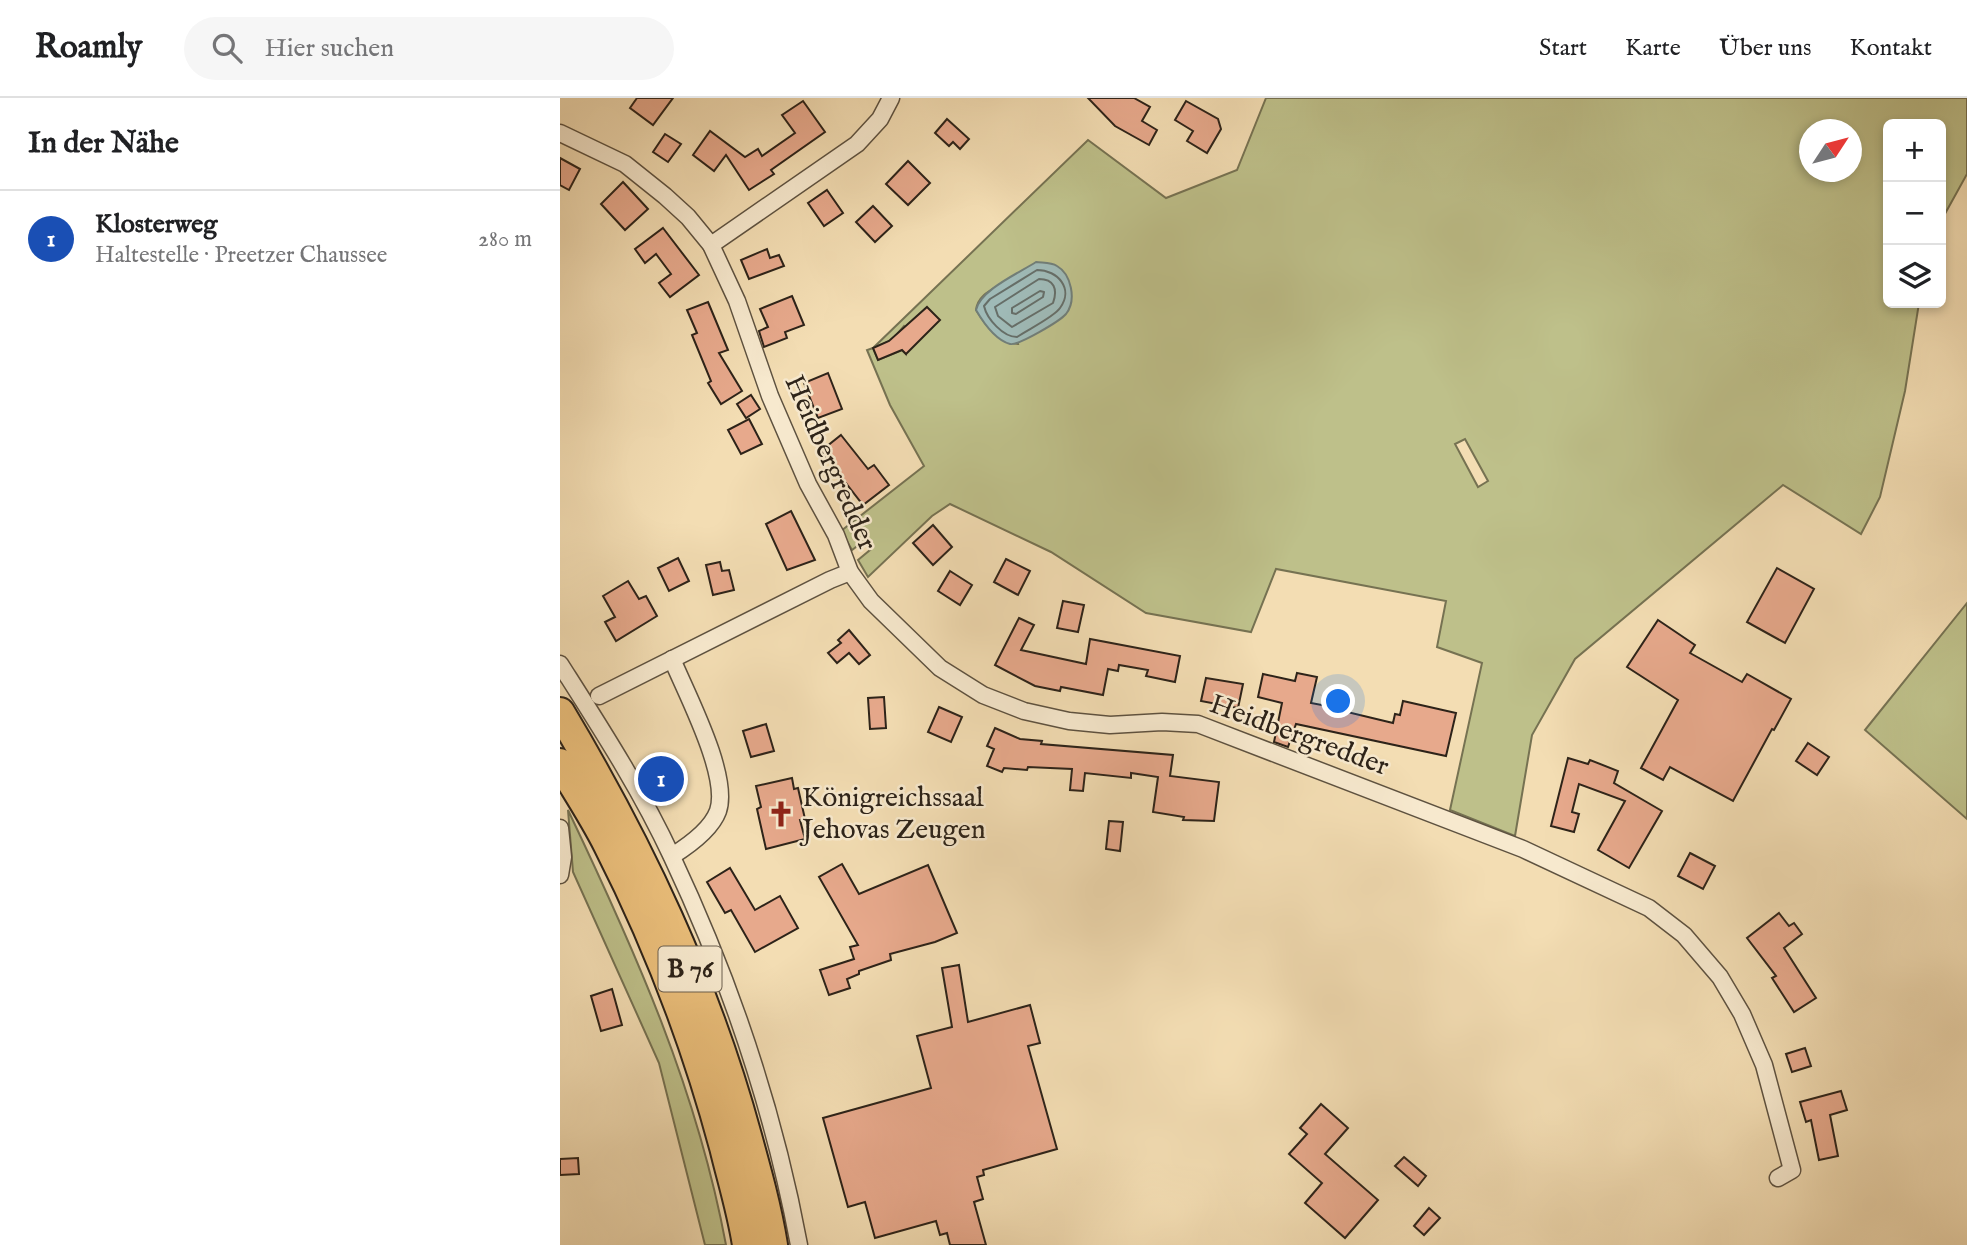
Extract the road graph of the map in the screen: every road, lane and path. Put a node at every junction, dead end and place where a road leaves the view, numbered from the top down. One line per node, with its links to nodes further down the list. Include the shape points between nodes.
1 (891, 98): 3 (street, via 880,119 857,144)
2 (560, 133): 3 (street, Heidbergredder, via 625,164 665,195)
3 (711, 245): 4 (street, Heidbergredder, via 737,301 770,396)
4 (850, 572): 5 (street); 13 (street, Heidbergredder, via 871,601 940,668 983,695 1069,722 1198,724 1523,849 1649,908 1684,935 1720,977 1742,1014 1764,1065 1792,1170)
5 (672, 659): 7 (street); 11 (street, via 717,768 722,792 717,813 703,832)
6 (560, 664): 11 (street, via 633,782)
7 (599, 696)
8 (560, 712): 15 (highway, B 76, via 629,832 668,914 735,1093)
9 (560, 763): 14 (highway, B 76, via 607,844 685,1022 711,1101)
10 (560, 828): 12 (street)
11 (672, 856): 16 (street, via 747,1041)
12 (560, 875)
13 (1778, 1178)
14 (747, 1245)
15 (773, 1245)
16 (799, 1245)

